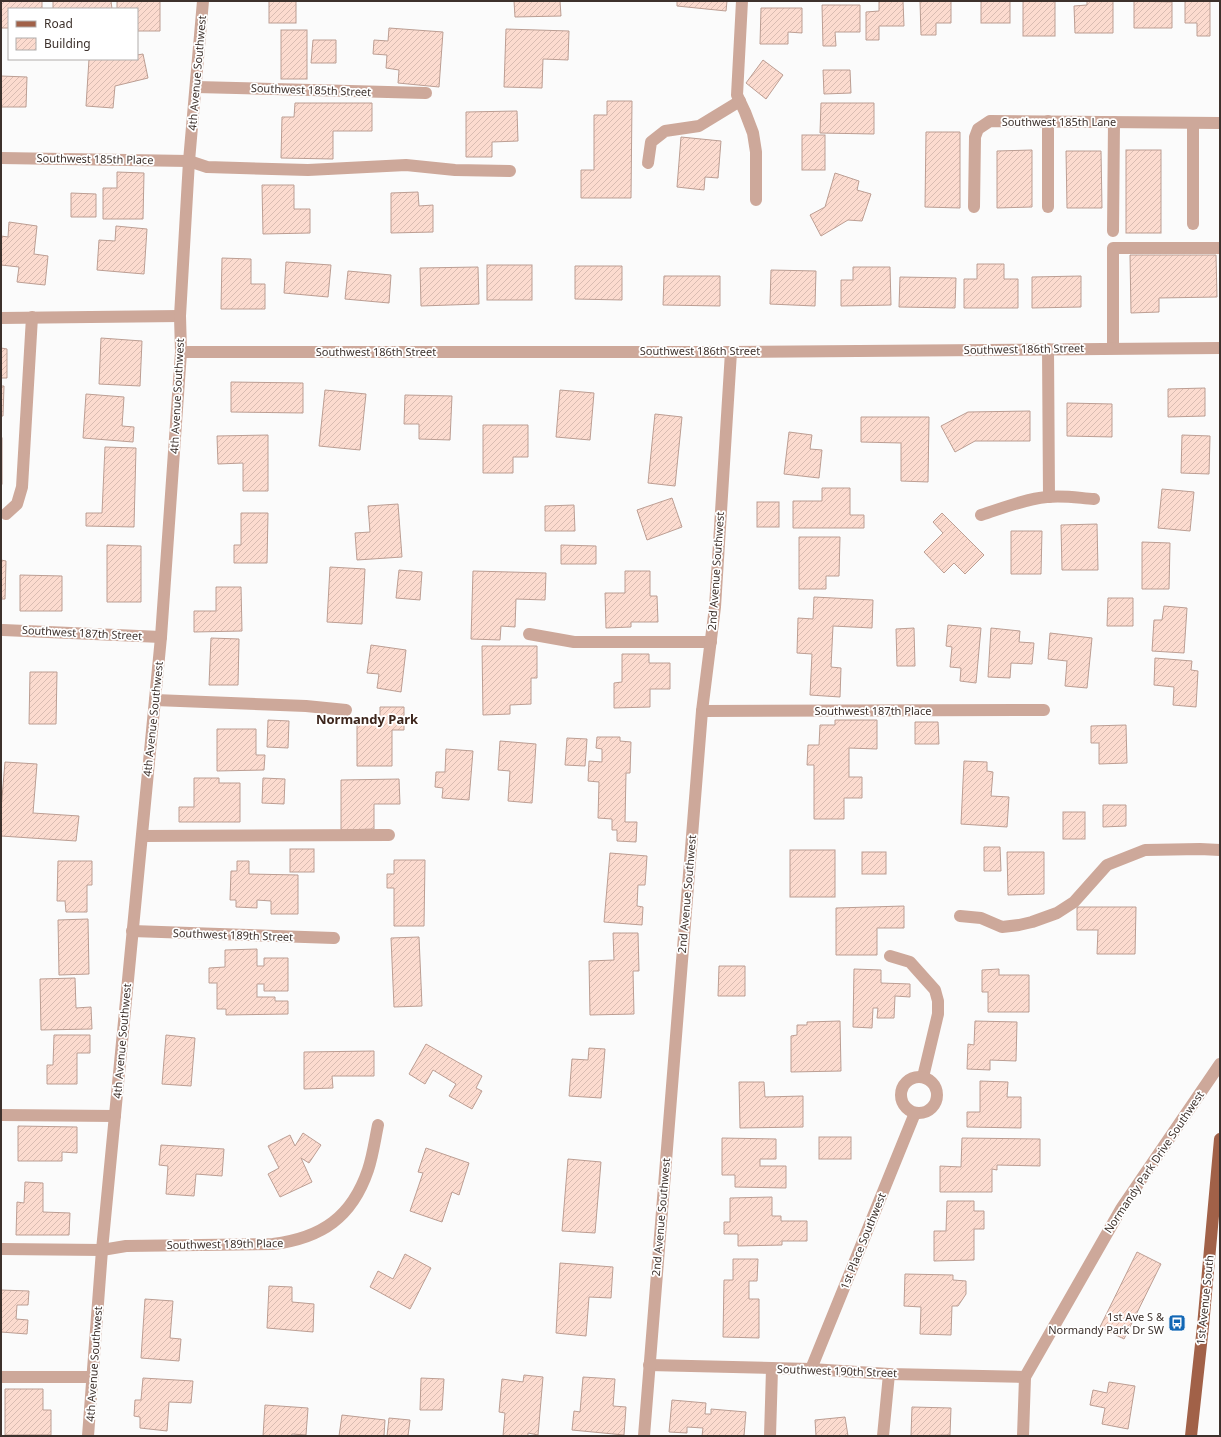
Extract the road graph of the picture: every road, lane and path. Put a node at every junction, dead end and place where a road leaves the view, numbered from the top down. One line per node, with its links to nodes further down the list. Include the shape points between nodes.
1 (203, 1): 3 (street, 4th Avenue Southwest)
2 (742, 1): 5 (street, via 737,95)
3 (196, 87): 4 (street, Southwest 185th Street); 11 (street, 4th Avenue Southwest)
4 (426, 93)
5 (740, 101): 12 (street, via 699,126 665,131 651,142); 14 (street, via 754,133)
6 (1048, 121): 7 (street, Southwest 185th Lane); 15 (street, Southwest 185th Lane, via 990,121 978,129 975,137); 16 (street)
7 (1114, 122): 8 (street, Southwest 185th Lane); 18 (street)
8 (1193, 123): 9 (street, Southwest 185th Lane); 17 (street)
9 (1220, 123)
10 (1, 158): 11 (street, Southwest 185th Place)
11 (189, 161): 13 (street, Southwest 185th Place, via 207,167 308,170 406,165 455,170); 20 (street, 4th Avenue Southwest)
12 (648, 163)
13 (510, 171)
14 (756, 200)
15 (974, 207)
16 (1048, 207)
17 (1193, 224)
18 (1113, 231)
19 (1220, 248): 24 (street, via 1113,248)
20 (180, 316): 21 (street); 26 (street, 4th Avenue Southwest)
21 (32, 317): 22 (street); 30 (street, via 22,487 17,504)
22 (1, 318)
23 (1048, 348): 24 (street, Southwest 186th Street); 27 (street, Southwest 186th Street); 28 (street)
24 (1113, 348): 25 (street, Southwest 186th Street)
25 (1220, 348)
26 (181, 352): 27 (street, Southwest 186th Street); 34 (street, 4th Avenue Southwest)
27 (731, 352): 35 (street, 2nd Avenue Southwest)
28 (1049, 497): 29 (street); 31 (street, via 1018,503)
29 (1094, 499)
30 (6, 514)
31 (981, 515)
32 (2, 630): 34 (street, Southwest 187th Street)
33 (529, 634): 35 (street, via 574,642)
34 (161, 637): 36 (street, 4th Avenue Southwest)
35 (711, 642): 39 (street, 2nd Avenue Southwest)
36 (155, 700): 37 (street); 41 (street, 4th Avenue Southwest)
37 (346, 710)
38 (1044, 710): 39 (street, Southwest 187th Place)
39 (702, 711): 56 (street, 2nd Avenue Southwest)
40 (389, 835): 41 (street)
41 (142, 836): 44 (street, 4th Avenue Southwest)
42 (1220, 850): 43 (street, via 1145,850 1107,865 1074,902 1032,922 1002,926 981,918)
43 (960, 916)
44 (132, 931): 45 (street, Southwest 189th Street); 51 (street, 4th Avenue Southwest)
45 (334, 938)
46 (890, 956): 48 (street, via 910,962 935,990 938,1001 938,1014)
47 (1220, 1064): 62 (street, Normandy Park Drive Southwest, via 1121,1209)
48 (923, 1078): 49 (street, via 912,1078 901,1091 902,1102); 49 (street, via 934,1084 938,1096 927,1112)
49 (915, 1113): 58 (street, 1st Place Southwest)
50 (1, 1115): 51 (street)
51 (115, 1116): 55 (street, 4th Avenue Southwest)
52 (378, 1125): 55 (street, Southwest 189th Place, via 368,1169 360,1190 348,1208 330,1226 311,1236 273,1244 126,1246)
53 (1220, 1139): 68 (main road, 1st Avenue South)
54 (1, 1249): 55 (street, Southwest 189th Place)
55 (102, 1250): 61 (street, 4th Avenue Southwest)
56 (648, 1365): 57 (street, Southwest 190th Street); 64 (street, 2nd Avenue Southwest)
57 (772, 1369): 58 (street, Southwest 190th Street); 65 (street)
58 (811, 1369): 59 (street, Southwest 190th Street)
59 (889, 1374): 62 (street, Southwest 190th Street); 66 (street)
60 (1, 1377): 61 (street)
61 (93, 1377): 63 (street, 4th Avenue Southwest)
62 (1025, 1377): 67 (street, Normandy Park Drive Southwest)
63 (88, 1436)
64 (644, 1436)
65 (770, 1436)
66 (882, 1436)
67 (1023, 1436)
68 (1190, 1436)

